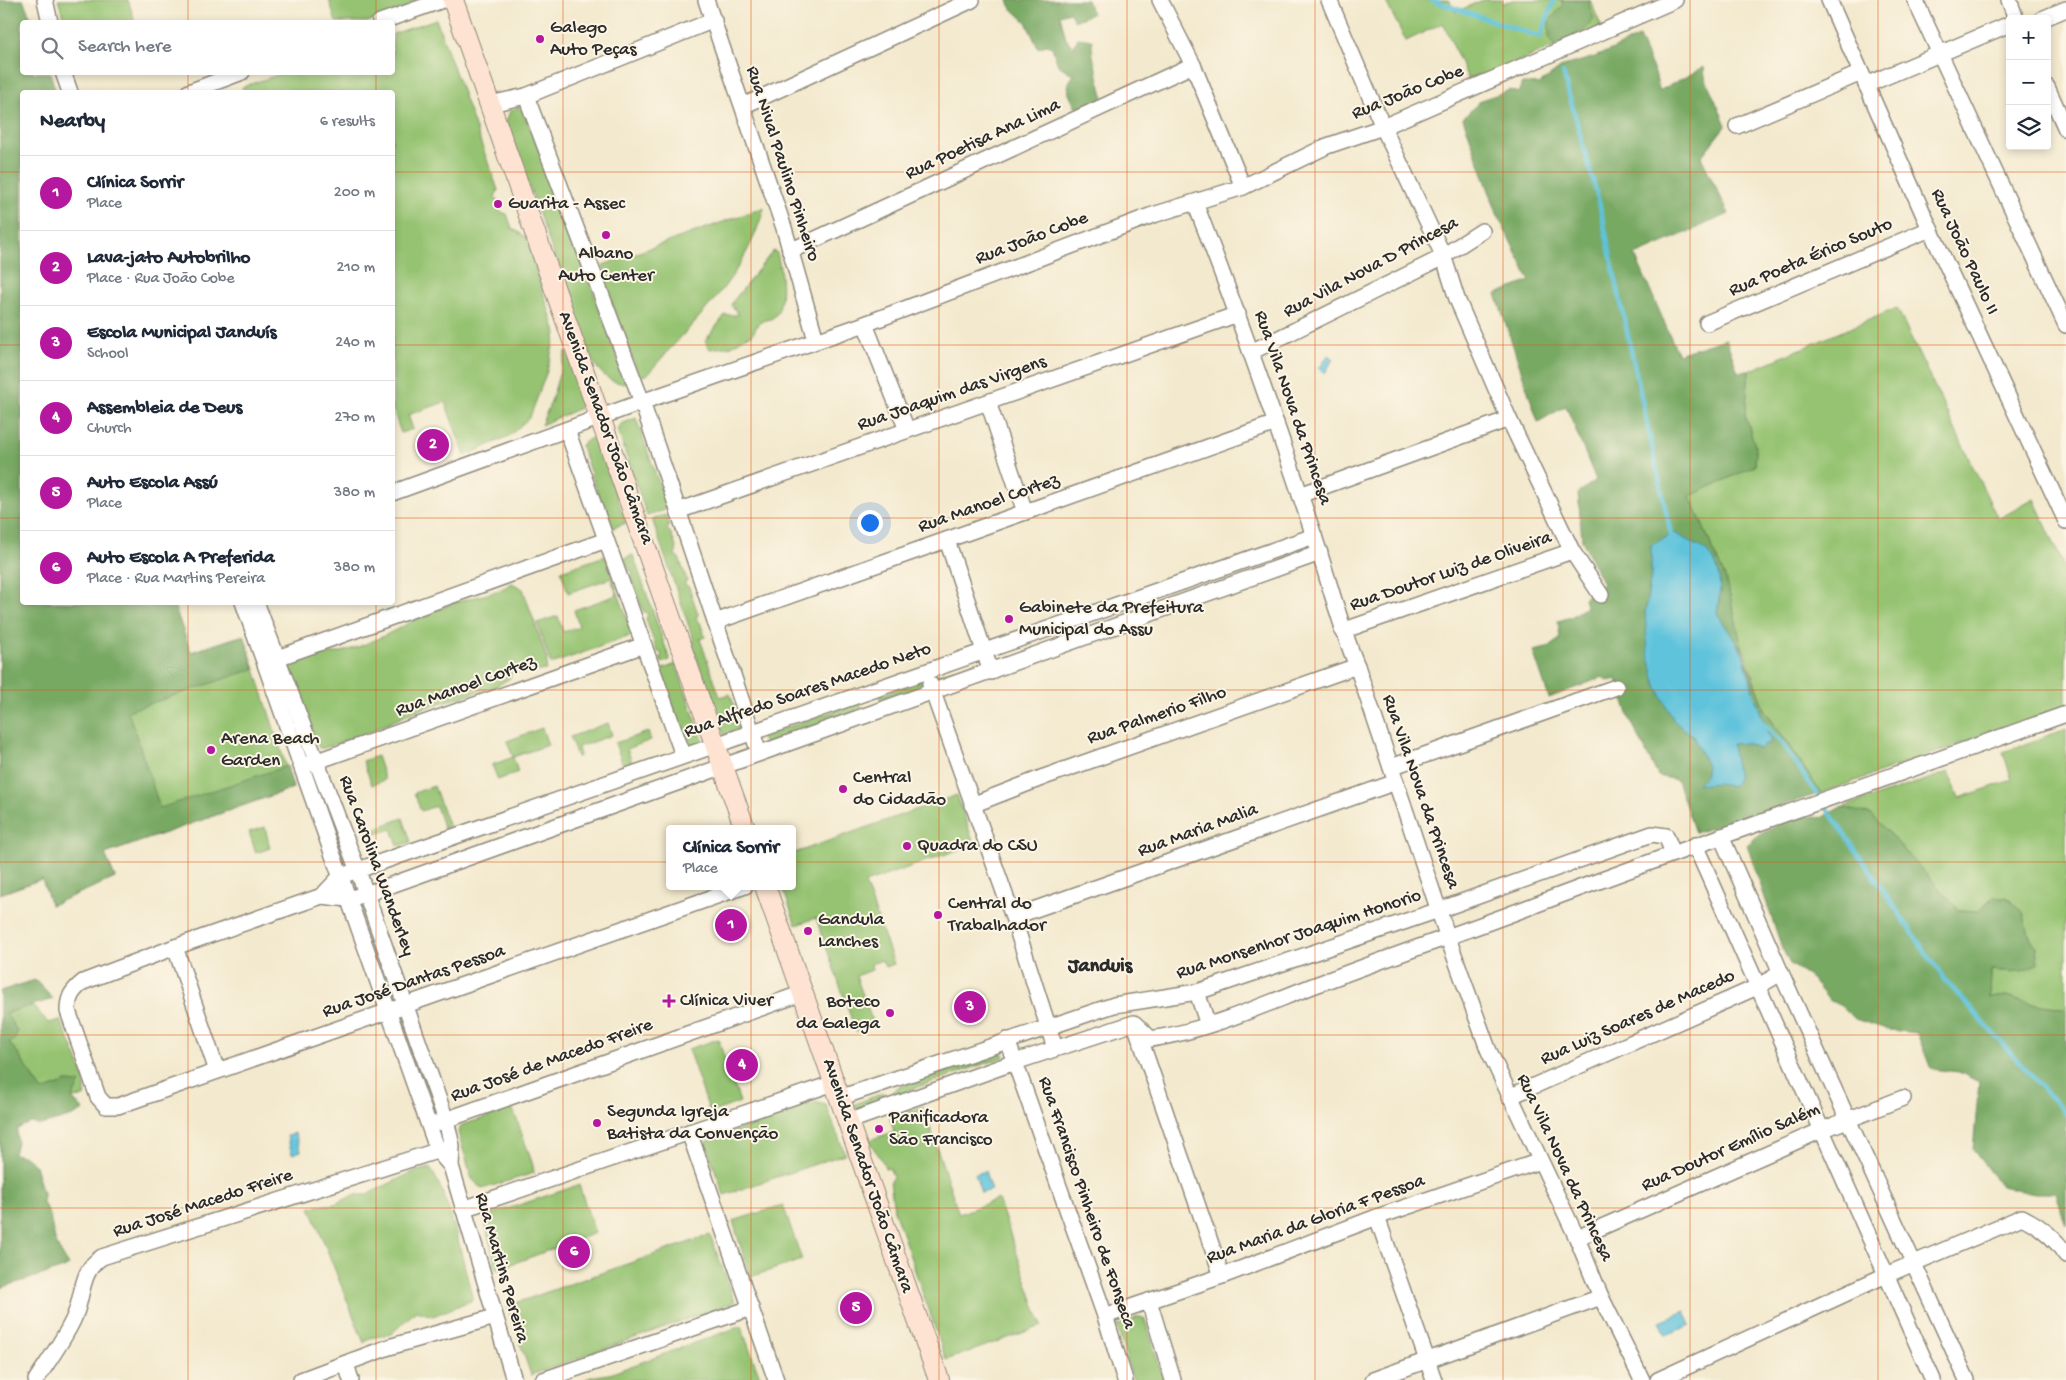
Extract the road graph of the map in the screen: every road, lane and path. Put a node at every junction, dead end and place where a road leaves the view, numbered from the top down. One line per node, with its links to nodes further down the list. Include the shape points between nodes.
1 (45, 0): 15 (street)
2 (442, 0): 16 (street)
3 (454, 0): 28 (main road, Avenida Senador João Câmara)
4 (706, 0): 17 (street, Rua Nival Paulino Pinheiro)
5 (972, 0): 29 (street)
6 (1160, 0): 20 (street)
7 (1675, 0): 31 (street, Rua João Cobe)
8 (1828, 0): 23 (street, Rua João Paulo II)
9 (1915, 0): 19 (street)
10 (2008, 0): 13 (street)
11 (1326, 1): 31 (street)
12 (2066, 9): 14 (street)
13 (2014, 15)
14 (2051, 15)
15 (50, 20)
16 (386, 20)
17 (714, 20): 26 (street); 29 (street, Rua Nival Paulino Pinheiro)
18 (2006, 26): 19 (street)
19 (1938, 53): 23 (street); 42 (street)
20 (1193, 65): 33 (street); 37 (street, Rua Poetisa Ana Lima)
21 (63, 75): 24 (street)
22 (234, 75): 25 (street)
23 (1864, 79): 30 (street); 35 (street, Rua João Paulo II)
24 (69, 90)
25 (194, 90)
26 (526, 96): 28 (street); 45 (street)
27 (2051, 96): 32 (street)
28 (490, 104): 47 (main road, Avenida Senador João Câmara)
29 (743, 106): 37 (street, Rua Nival Paulino Pinheiro)
30 (1738, 126)
31 (1378, 128): 33 (street, Rua João Cobe, via 1327,146); 38 (street)
32 (2066, 129)
33 (1243, 187): 34 (street, Rua João Cobe)
34 (1195, 203): 39 (street, Rua Vila Nova da Princesa); 41 (street, Rua João Cobe, via 1150,216)
35 (1930, 229): 40 (street, Rua Poeta Érico Souto); 52 (street, Rua João Paulo II)
36 (1482, 231): 38 (street, Rua Vila Nova D Princesa)
37 (790, 251): 43 (street, Rua Nival Paulino Pinheiro)
38 (1439, 258): 44 (street, Rua Vila Nova D Princesa); 48 (street)
39 (1238, 314): 44 (street, Rua Vila Nova da Princesa); 46 (street, Rua Joaquim das Virgens)
40 (1706, 323)
41 (865, 324): 43 (street, Rua João Cobe); 51 (street)
42 (2066, 324)
43 (816, 340): 45 (street, Rua João Cobe)
44 (1252, 352): 49 (street, Rua Vila Nova da Princesa)
45 (642, 402): 47 (street, Rua João Cobe); 55 (street)
46 (988, 402): 51 (street, Rua Joaquim das Virgens); 56 (street)
47 (601, 417): 50 (street, Rua João Cobe); 82 (main road, Avenida Senador João Câmara)
48 (1509, 419): 54 (street); 61 (street)
49 (1276, 423): 54 (street, Rua Vila Nova da Princesa); 56 (street, Rua Manoel Cortez)
50 (567, 430): 53 (street, Rua João Cobe); 59 (street, Avenida Senador João Câmara)
51 (907, 430): 55 (street, Rua Joaquim das Virgens)
52 (2060, 491): 57 (street, Rua João Paulo II)
53 (395, 492)
54 (1300, 495): 58 (street, Rua Vila Nova da Princesa)
55 (678, 512): 67 (street)
56 (1025, 512): 60 (street, Rua Manoel Cortez)
57 (2066, 521)
58 (1314, 536): 62 (street, Rua Vila Nova da Princesa); 66 (street, Rua Alfredo Soares Macedo Neto)
59 (606, 540): 70 (street, Avenida Senador João Câmara); 72 (street)
60 (947, 540): 67 (street, Rua Manoel Cortez); 71 (street)
61 (1572, 551): 63 (street); 69 (street, Rua Doutor Luiz de Oliveira)
62 (1320, 554): 68 (street); 69 (street, Rua Vila Nova da Princesa)
63 (1601, 595)
64 (244, 605): 72 (street, Rua Carolina Wanderley)
65 (257, 605): 72 (street, Rua Carolina Wanderley)
66 (1114, 605): 68 (street); 71 (street, Rua Alfredo Soares Macedo Neto)
67 (715, 622): 81 (street)
68 (1122, 626): 75 (street)
69 (1342, 631): 73 (street, Rua Vila Nova da Princesa)
70 (644, 645): 84 (street, Avenida Senador João Câmara); 86 (street, Rua Manoel Cortez)
71 (984, 651): 74 (street, Rua Alfredo Soares Macedo Neto); 75 (street)
72 (270, 661): 86 (street, Rua Carolina Wanderley)
73 (1357, 666): 88 (street, Rua Vila Nova da Princesa); 91 (street, Rua Palmerio Filho)
74 (925, 671): 77 (street, Rua Alfredo Soares Macedo Neto); 78 (street)
75 (991, 672): 78 (street)
76 (1616, 687): 88 (street)
77 (865, 692): 79 (street); 81 (street, Rua Alfredo Soares Macedo Neto)
78 (932, 692): 79 (street); 91 (street)
79 (872, 714): 83 (street)
80 (2066, 714): 93 (street)
81 (751, 731): 82 (street, Rua Alfredo Soares Macedo Neto); 83 (street)
82 (715, 744): 84 (street, Rua Alfredo Soares Macedo Neto); 87 (main road, Avenida Senador João Câmara)
83 (759, 753): 87 (street)
84 (683, 755): 85 (street, Rua Alfredo Soares Macedo Neto)
85 (664, 762): 90 (street); 96 (street, Rua Alfredo Soares Macedo Neto)
86 (308, 764): 96 (street, Rua Carolina Wanderley); 97 (street, Rua Carolina Wanderley)
87 (723, 766): 90 (street); 92 (main road, Avenida Senador João Câmara)
88 (1391, 767): 89 (street, Rua Vila Nova da Princesa)
89 (1396, 782): 103 (street, Rua Vila Nova da Princesa); 104 (street, Rua Maria Malia)
90 (672, 784): 100 (street)
91 (972, 805): 104 (street)
92 (744, 825)
93 (1721, 836): 94 (street); 107 (street)
94 (1696, 845): 95 (street); 108 (street)
95 (1673, 853): 103 (street, Rua Monsenhor Joaquim Honorio, via 1666,836 1652,834); 105 (street)
96 (358, 871): 97 (street, Rua Alfredo Soares Macedo Neto); 100 (street, Rua Carolina Wanderley)
97 (340, 876): 101 (street); 102 (street, Rua Carolina Wanderley)
98 (734, 890): 111 (street, Rua José Dantas Pessoa)
99 (766, 890): 110 (main road, Avenida Senador João Câmara)
100 (366, 894): 102 (street); 111 (street, Rua Carolina Wanderley)
101 (322, 896): 102 (street); 106 (street)
102 (348, 899): 112 (street, Rua Carolina Wanderley)
103 (1439, 910): 105 (street, Rua Vila Nova da Princesa); 109 (street, Rua Monsenhor Joaquim Honorio)
104 (1014, 917): 115 (street)
105 (1448, 938): 114 (street); 122 (street, Rua Vila Nova da Princesa, via 1488,1049)
106 (175, 947): 119 (street); 119 (street, Rua José Dantas Pessoa, via 92,977 74,990 68,1000 68,1011 98,1097 106,1106 118,1106)
107 (1781, 973): 108 (street, Rua Luiz Soares de Macedo); 126 (street)
108 (1757, 987): 122 (street, Rua Luiz Soares de Macedo); 129 (street)
109 (1197, 992): 114 (street); 115 (street, Rua Monsenhor Joaquim Honorio, via 1114,1004)
110 (803, 993): 121 (main road, Avenida Senador João Câmara); 125 (street, Rua José de Macedo Freire)
111 (406, 1007): 112 (street, Rua José Dantas Pessoa); 125 (street, Rua Carolina Wanderley)
112 (388, 1013): 119 (street, Rua José Dantas Pessoa); 128 (street, Rua Carolina Wanderley)
113 (1134, 1022): 114 (street, via 1151,1039 1178,1035); 117 (street); 139 (street)
114 (1208, 1025)
115 (1048, 1026): 116 (street, Rua Monsenhor Joaquim Honorio); 117 (street)
116 (1007, 1040): 118 (street, Rua Francisco Pinheiro de Fonseca); 120 (street, Rua Monsenhor Joaquim Honorio)
117 (1055, 1048): 118 (street)
118 (1015, 1062): 124 (street); 143 (street, Rua Francisco Pinheiro de Fonseca)
119 (217, 1071)
120 (884, 1082): 121 (street, Rua Monsenhor Joaquim Honorio); 124 (street)
121 (837, 1090): 127 (main road, Avenida Senador João Câmara); 130 (street, Rua Monsenhor Joaquim Honorio)
122 (1510, 1097): 132 (street, Rua Vila Nova da Princesa)
123 (1903, 1098): 126 (street, Rua Doutor Emílio Salém)
124 (893, 1105): 127 (street)
125 (446, 1120): 128 (street, Rua José de Macedo Freire); 131 (street, Rua Carolina Wanderley)
126 (1848, 1120): 129 (street, Rua Doutor Emílio Salém); 137 (street)
127 (848, 1122): 153 (main road, Avenida Senador João Câmara)
128 (429, 1127): 131 (street, Rua Carolina Wanderley)
129 (1822, 1130): 135 (street, Rua Doutor Emílio Salém); 138 (street)
130 (688, 1132): 133 (street, Rua Monsenhor Joaquim Honorio); 142 (street)
131 (445, 1149): 133 (street, Rua Martins Pereira); 147 (street, Rua José Macedo Freire, via 102,1257 89,1268 75,1317)
132 (1540, 1161): 134 (street, Rua Maria da Gloria F Pessoa); 135 (street, Rua Vila Nova da Princesa)
133 (462, 1209): 144 (street, Rua Martins Pereira)
134 (1377, 1217): 139 (street, Rua Maria da Gloria F Pessoa); 145 (street)
135 (1577, 1238): 140 (street, Rua Vila Nova da Princesa)
136 (2066, 1255): 137 (street, via 2040,1226 2022,1217)
137 (1914, 1263): 138 (street); 161 (street)
138 (1886, 1275): 159 (street); 160 (street)
139 (1222, 1276): 141 (street, Rua Maria da Gloria F Pessoa)
140 (1601, 1297): 145 (street); 158 (street, Rua Vila Nova da Princesa)
141 (1148, 1301): 143 (street, Rua Maria da Gloria F Pessoa); 155 (street)
142 (750, 1308): 151 (street); 152 (street)
143 (1105, 1316): 154 (street, Rua Francisco Pinheiro de Fonseca)
144 (495, 1317): 146 (street, via 388,1347); 150 (street, Rua Martins Pereira)
145 (1428, 1361): 156 (street); 157 (street)
146 (346, 1364): 148 (street); 149 (street)
147 (36, 1380)
148 (302, 1380)
149 (351, 1380)
150 (514, 1380)
151 (543, 1380)
152 (776, 1380)
153 (939, 1380)
154 (1125, 1380)
155 (1173, 1380)
156 (1373, 1380)
157 (1434, 1380)
158 (1642, 1380)
159 (1658, 1380)
160 (1933, 1380)
161 (1967, 1380)

